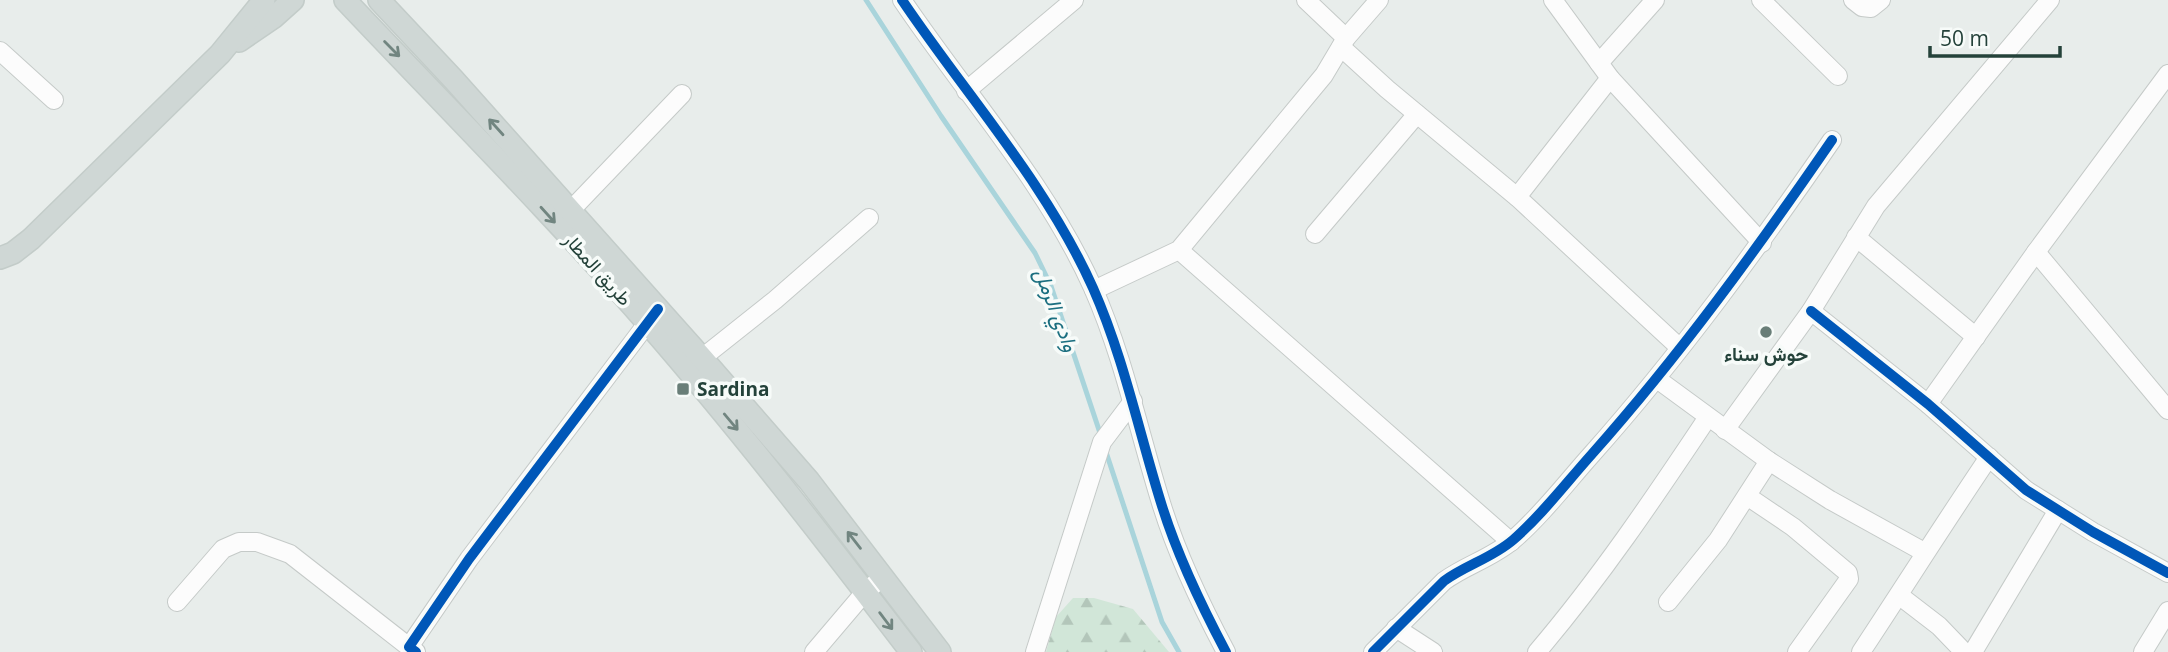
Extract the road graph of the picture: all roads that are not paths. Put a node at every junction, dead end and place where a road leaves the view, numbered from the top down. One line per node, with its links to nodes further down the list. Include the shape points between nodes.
1 (293, 0): 15 (main road)
2 (303, 0): 15 (main road)
3 (345, 0): 37 (main road, طريق المطار, one-way to 37)
4 (379, 0): 27 (main road, طريق المطار, one-way to 4)
5 (902, 0): 21 (street)
6 (1074, 0): 21 (street)
7 (1306, 0): 16 (street)
8 (1379, 0): 16 (street)
9 (1553, 0): 18 (street)
10 (1655, 0): 18 (street)
11 (1761, 0): 20 (street)
12 (1853, 0): 13 (street, via 1871,8)
13 (1881, 0)
14 (2050, 0): 30 (street, via 1887,192)
15 (265, 5): 34 (main road, via 31,239)
16 (1344, 42): 24 (street); 32 (street, via 1324,75)
17 (0, 51): 23 (street)
18 (1605, 71): 26 (street); 31 (street)
19 (2168, 74): 33 (street)
20 (1838, 76)
21 (966, 91): 35 (street, via 1050,208)
22 (682, 94): 27 (street)
23 (54, 100)
24 (1417, 114): 26 (street); 29 (street)
25 (1832, 140): 31 (street)
26 (1517, 197): 39 (street)
27 (570, 211): 37 (main road, طريق المطار)
28 (869, 218): 40 (street)
29 (1315, 234)
30 (1856, 237): 36 (street); 38 (street)
31 (1762, 243): 39 (street)
32 (1179, 250): 35 (street); 51 (street)
33 (2036, 252): 38 (street); 44 (street)
34 (0, 258)
35 (1094, 290): 42 (street)
36 (1811, 311): 43 (street); 46 (street)
37 (653, 316): 40 (main road, طريق المطار); 55 (main road, طريق المطار, one-way to 55); 61 (street, via 469,559)
38 (1976, 338): 43 (street)
39 (1680, 348): 41 (street)
40 (702, 358): 54 (main road, طريق المطار, one-way to 40, via 809,481)
41 (1657, 379): 45 (street); 51 (street, via 1538,518)
42 (1133, 401): 65 (street, via 1102,442); 66 (street, via 1170,529)
43 (1928, 404): 47 (street)
44 (2168, 410)
45 (1708, 417): 46 (street); 69 (street, via 1651,503)
46 (1725, 430): 48 (street)
47 (1989, 457): 50 (street, via 2026,490); 52 (street)
48 (1769, 461): 49 (street); 52 (street)
49 (1747, 496): 58 (street); 70 (street, via 1793,527 1849,579)
50 (2058, 510): 53 (street); 73 (street)
51 (1511, 542): 60 (street, via 1455,573)
52 (1924, 552): 56 (street)
53 (2168, 573)
54 (883, 577): 55 (street); 64 (main road, طريق المطار)
55 (865, 592): 62 (street); 63 (main road, طريق المطار, one-way to 63)
56 (1900, 596): 71 (street); 72 (street)
57 (177, 602): 61 (street, via 223,549 239,542 257,542 290,554)
58 (1668, 602)
59 (2168, 611): 74 (street)
60 (1396, 628): 67 (street); 68 (street)
61 (413, 649)
62 (814, 652)
63 (911, 652)
64 (940, 652)
65 (1035, 652)
66 (1226, 652)
67 (1373, 652)
68 (1433, 652)
69 (1537, 652)
70 (1797, 652)
71 (1861, 652)
72 (1964, 652)
73 (1973, 652)
74 (2143, 652)

